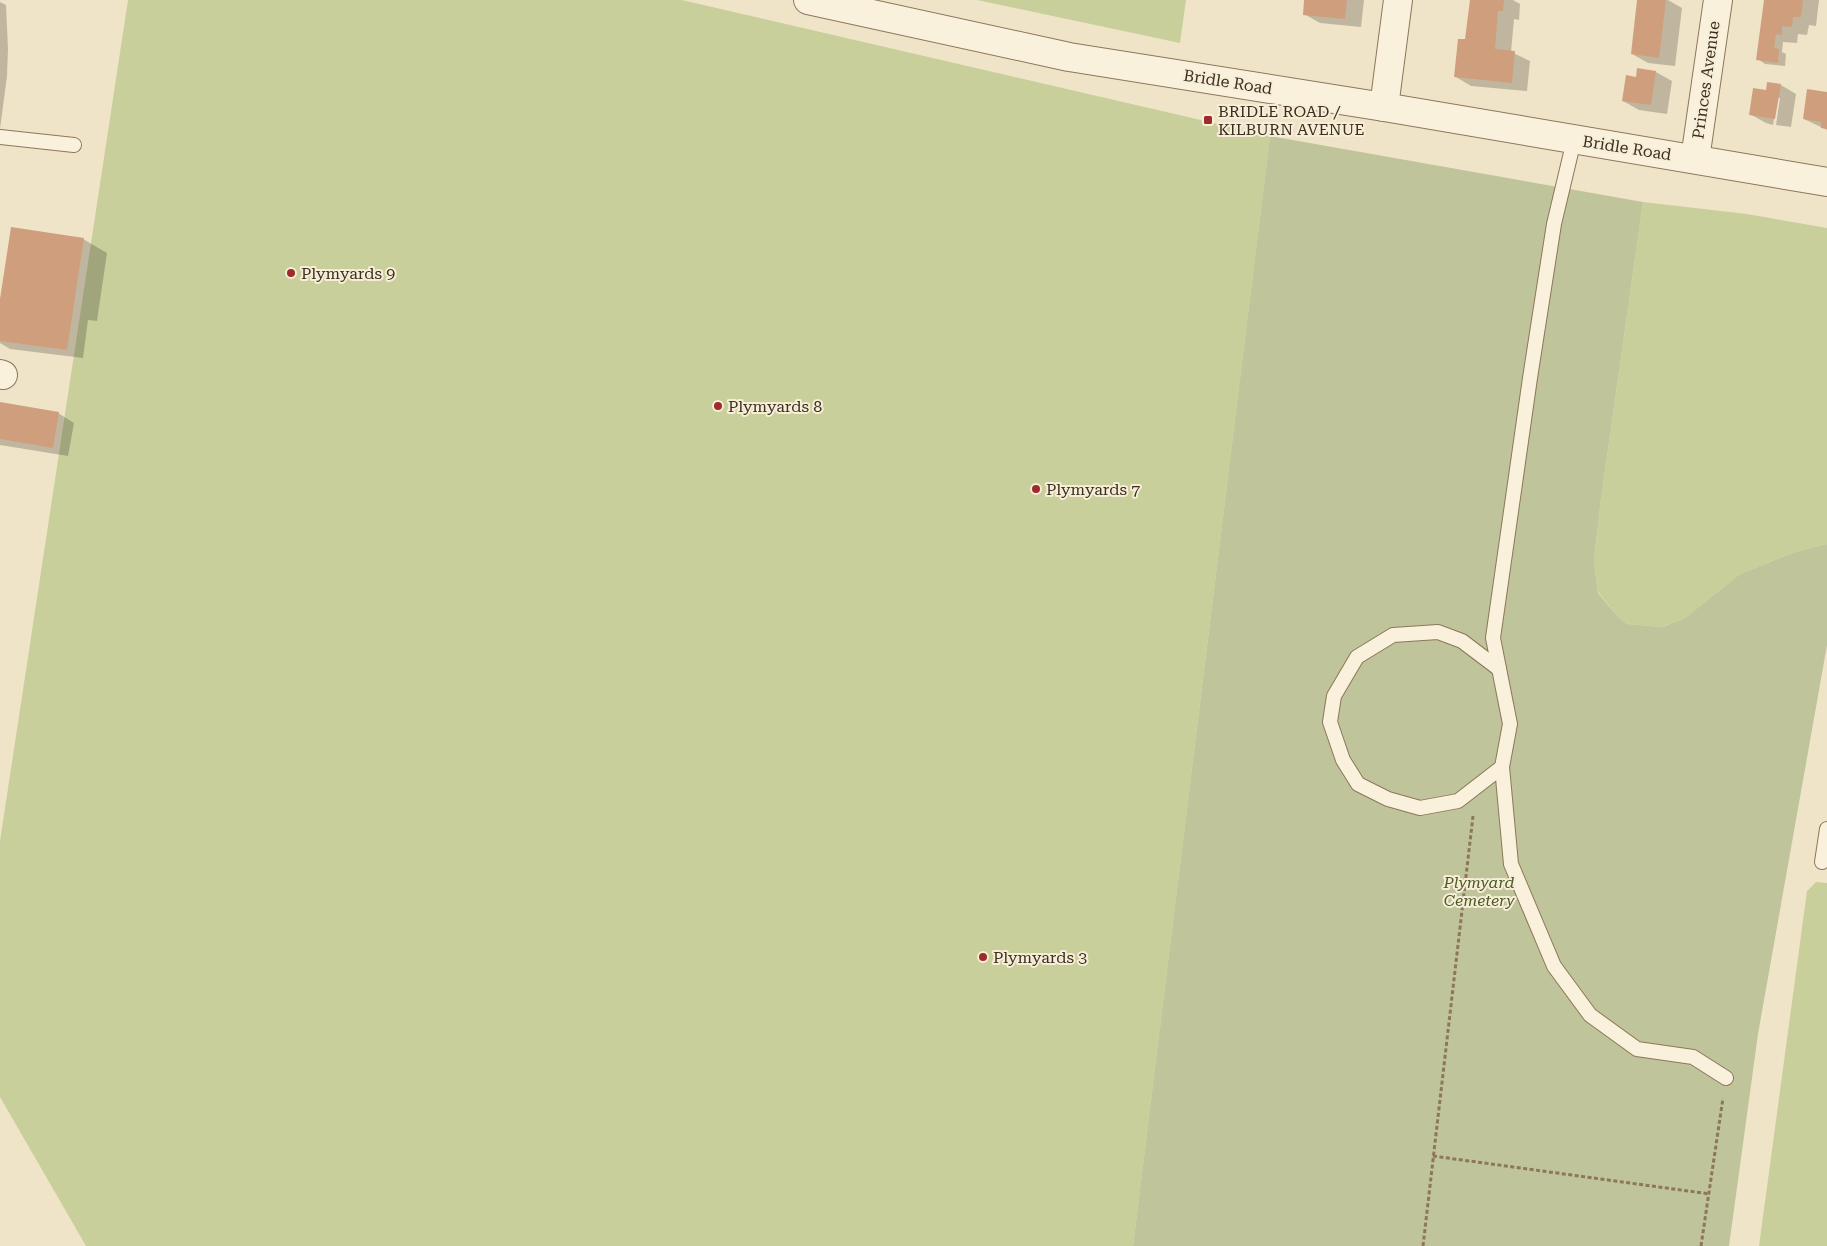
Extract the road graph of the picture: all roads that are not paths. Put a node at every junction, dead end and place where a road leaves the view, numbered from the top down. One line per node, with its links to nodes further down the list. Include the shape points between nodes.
1 (808, 0): 4 (street, Bridle Road, via 1069,57)
2 (1398, 0): 4 (street)
3 (1718, 0): 8 (street, Princes Avenue)
4 (1384, 107): 6 (street, Bridle Road)
5 (0, 137): 7 (lane)
6 (1574, 140): 8 (street, Bridle Road); 10 (lane, via 1554,224 1493,638)
7 (74, 145)
8 (1695, 159): 9 (street, Bridle Road)
9 (1827, 182)
10 (1499, 669): 11 (lane, via 1510,724); 11 (lane, via 1462,641 1438,632 1392,635 1357,657 1334,696 1330,722 1343,760 1358,784 1388,799 1420,808 1458,801)
11 (1502, 767): 14 (lane, via 1511,864 1554,966 1590,1014 1637,1050 1693,1057)
12 (1827, 829): 13 (lane)
13 (1822, 862)
14 (1726, 1078)

